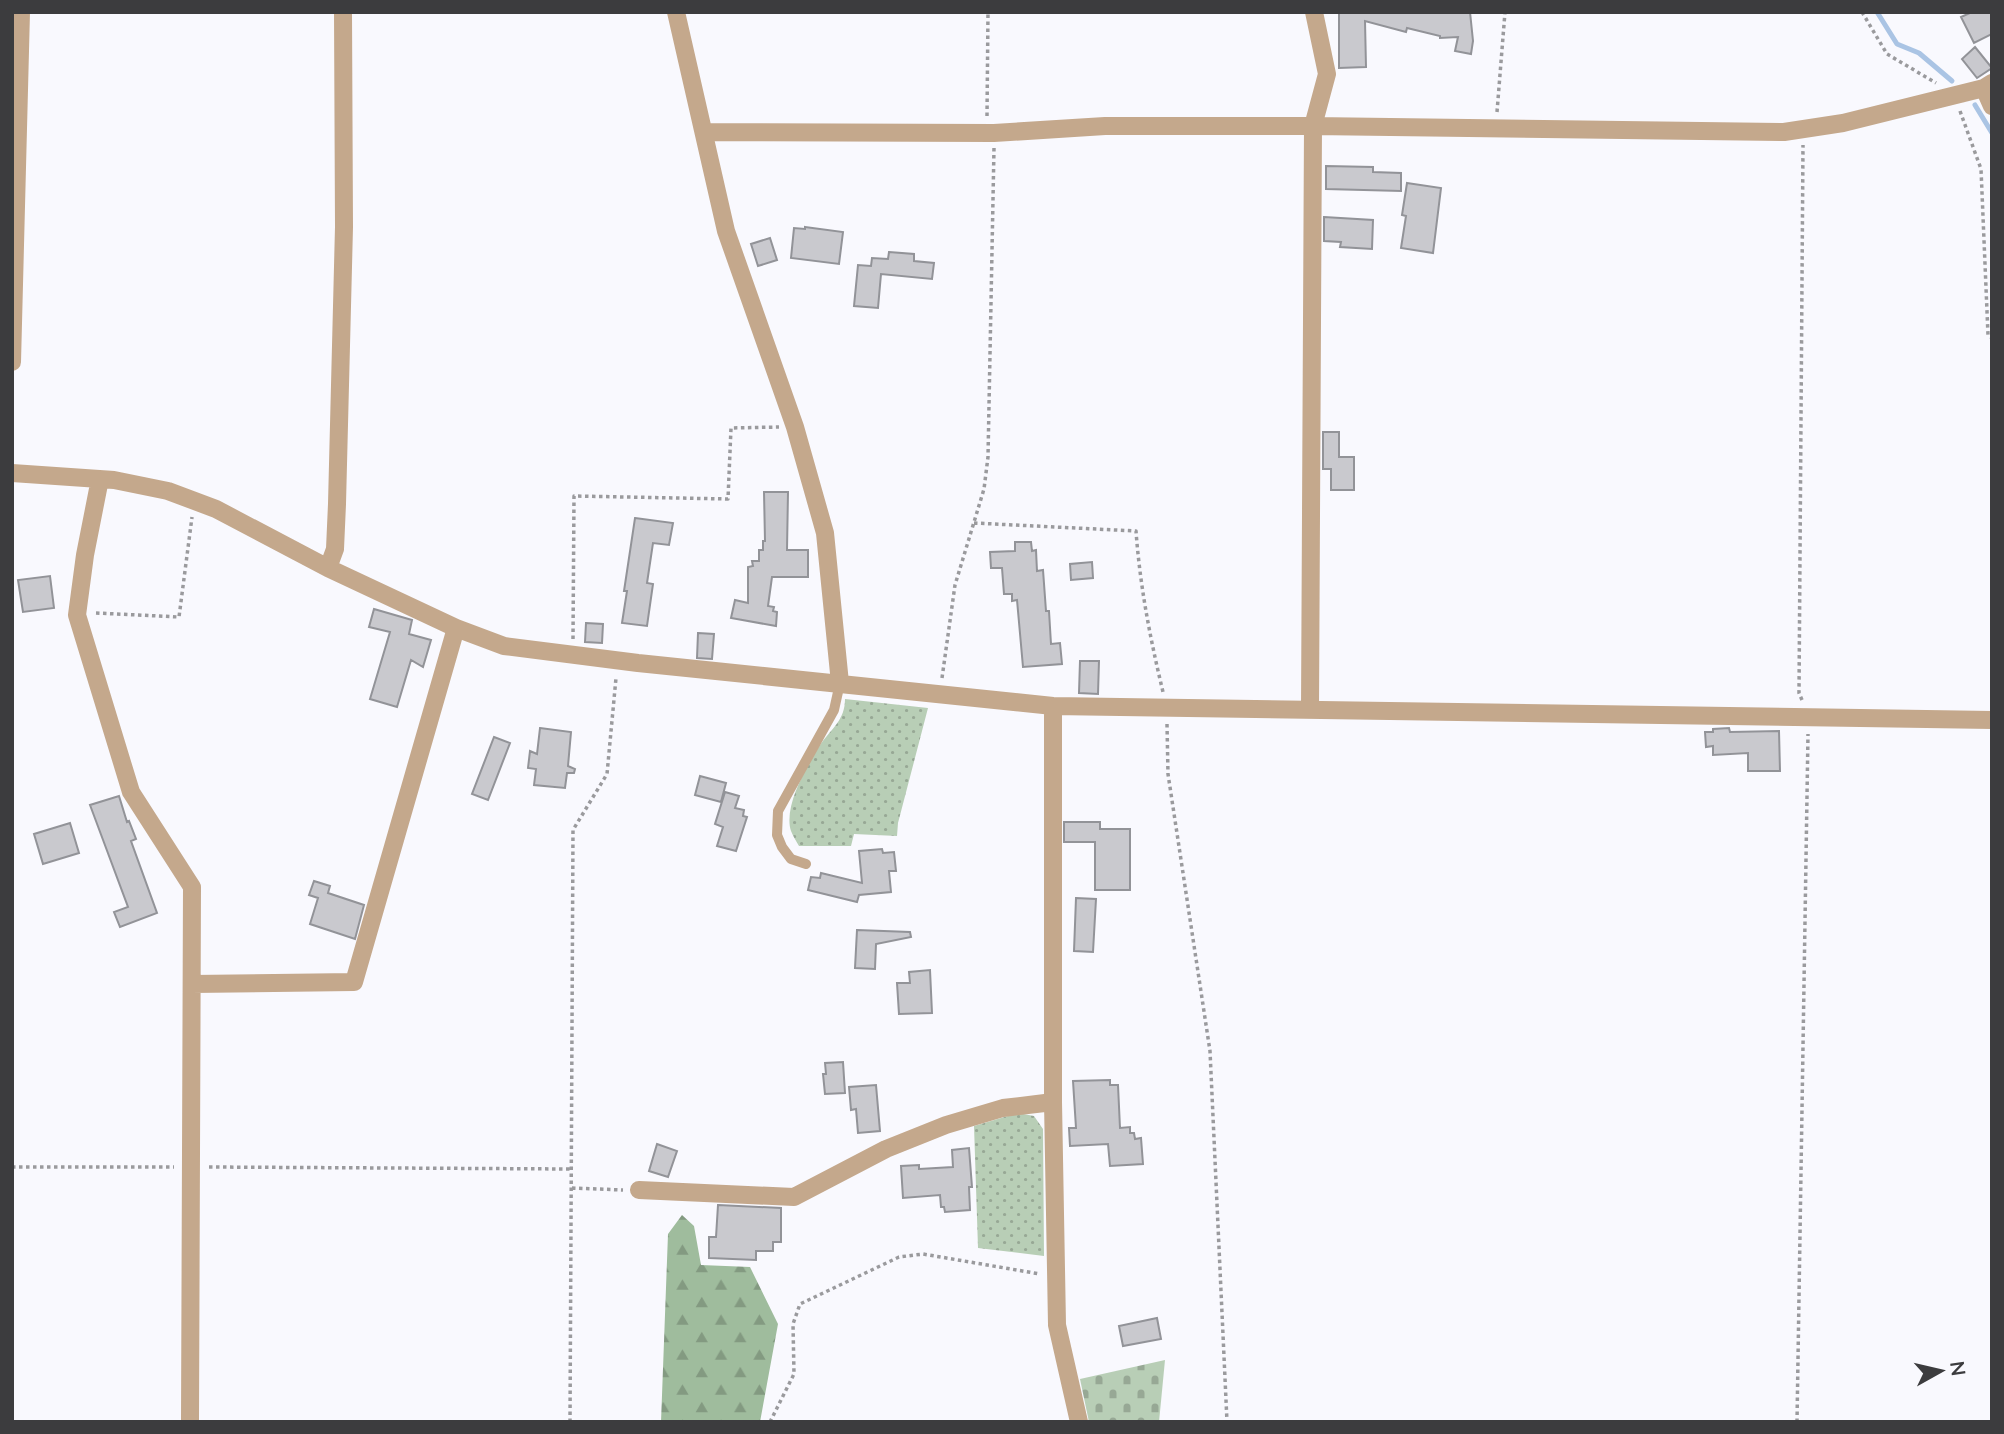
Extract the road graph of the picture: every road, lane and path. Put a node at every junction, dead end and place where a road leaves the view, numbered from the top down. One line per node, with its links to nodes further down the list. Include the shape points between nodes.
1 (21, 12): 17 (street)
2 (343, 12): 23 (street, via 344,228 337,504 335,549)
3 (676, 12): 14 (street)
4 (988, 12): 15 (path)
5 (1314, 12): 11 (street, via 1327,75)
6 (1505, 12): 12 (path)
7 (1862, 12): 9 (path, via 1887,54)
8 (1988, 85): 9 (street); 10 (street)
9 (1954, 96): 13 (street); 16 (path, via 1981,169 1988,335)
10 (1992, 106)
11 (1313, 126): 12 (street); 15 (street, via 1105,126); 32 (street)
12 (1496, 128): 13 (street)
13 (1803, 129): 33 (path, via 1799,693)
14 (704, 132): 15 (street); 18 (street, via 726,231)
15 (990, 133): 22 (path, via 988,457)
16 (1992, 338)
17 (12, 362)
18 (795, 427): 26 (path, via 731,428 728,499 574,496); 28 (street, via 825,533)
19 (12, 473): 20 (street)
20 (100, 479): 21 (street, via 168,491); 24 (street)
21 (194, 501): 23 (street); 24 (path, via 179,617)
22 (974, 523): 29 (path, via 955,585); 31 (path, via 1136,531 1139,578)
23 (328, 568): 25 (street)
24 (78, 612): 36 (street, via 131,792 192,887)
25 (456, 628): 26 (street, via 503,646); 36 (street, via 354,982)
26 (573, 654): 27 (street)
27 (617, 660): 28 (street); 40 (path, via 607,774 573,830)
28 (840, 683): 29 (street); 35 (lane, via 834,710 778,811 777,835 782,847 791,859)
29 (940, 694): 30 (street)
30 (1053, 706): 31 (street); 37 (street)
31 (1167, 708): 32 (street); 48 (path, via 1168,774 1210,1051)
32 (1310, 710): 33 (street)
33 (1808, 717): 34 (street); 49 (path)
34 (1992, 720)
35 (806, 864)
36 (192, 984): 39 (street)
37 (1053, 1102): 42 (street, via 1003,1108 946,1125 886,1149 794,1197); 43 (street)
38 (12, 1167): 39 (path)
39 (191, 1167): 40 (path); 44 (street)
40 (571, 1169): 41 (path)
41 (572, 1188): 42 (path); 45 (path)
42 (639, 1190)
43 (1056, 1277): 46 (path, via 923,1254 899,1257 800,1304 793,1324 794,1374); 47 (street, via 1057,1325)
44 (190, 1422)
45 (570, 1422)
46 (771, 1422)
47 (1079, 1422)
48 (1227, 1422)
49 (1797, 1422)

